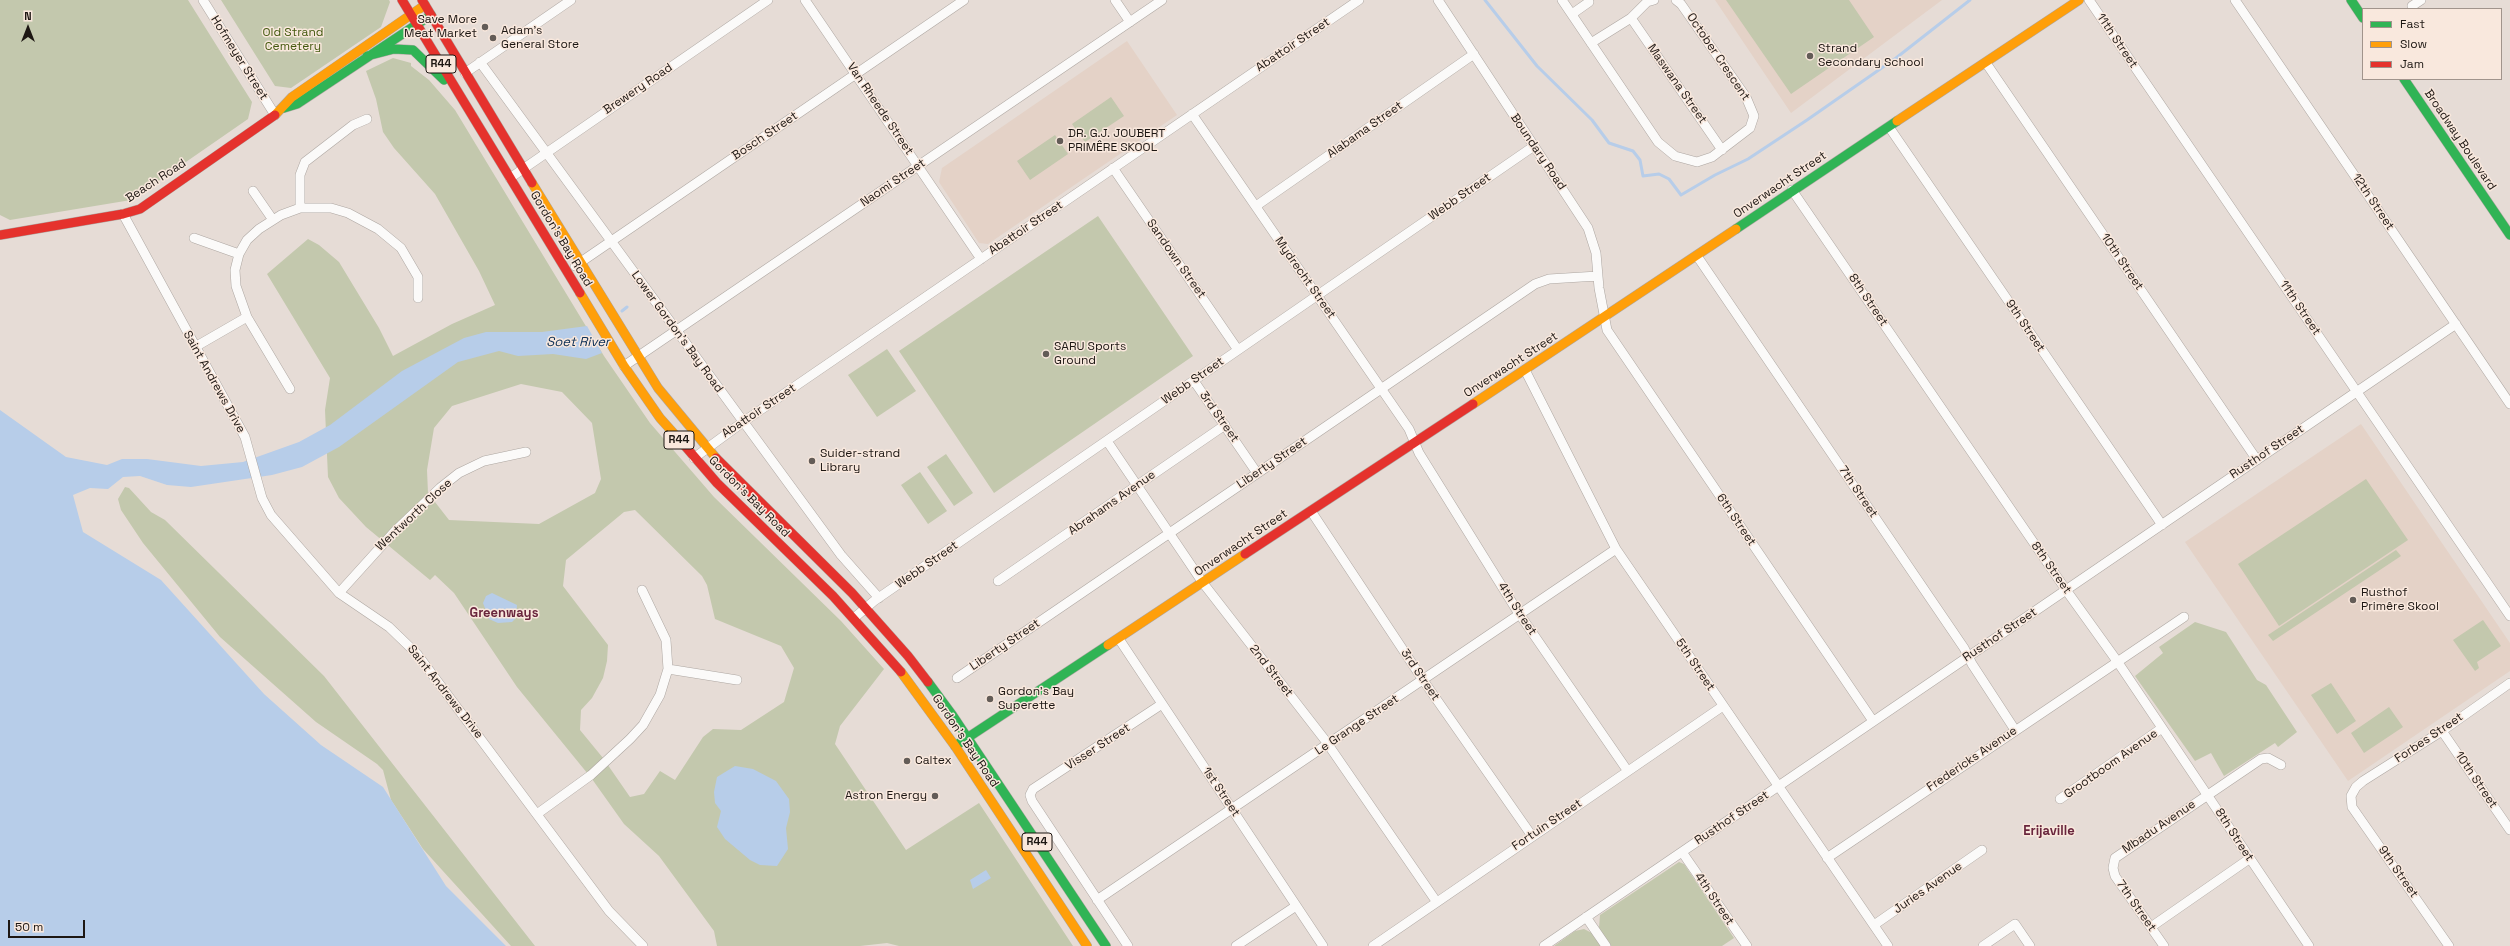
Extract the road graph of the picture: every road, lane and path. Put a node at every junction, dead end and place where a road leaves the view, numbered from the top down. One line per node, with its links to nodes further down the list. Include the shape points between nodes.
1 (203, 0): 40 (street, Hofmeyer Street)
2 (402, 0): 22 (main road, Gordon's Bay Road / R44)
3 (571, 0): 32 (street)
4 (768, 0): 45 (street, Brewery Road)
5 (805, 0): 35 (street, Van Rheede Street)
6 (964, 0): 35 (street, Bosch Street)
7 (1115, 0): 27 (street)
8 (1162, 0): 27 (street, Naomi Street)
9 (1359, 0): 39 (street, Abattoir Street)
10 (1438, 0): 30 (street, Boundary Road)
11 (1562, 0): 23 (street, October Crescent)
12 (1676, 0): 44 (street, October Crescent, via 1738,84 1753,112 1750,128)
13 (2078, 0): 33 (main road, Onverwacht Street)
14 (2089, 0): 80 (street, 11th Street)
15 (2235, 0): 70 (street, 12th Street)
16 (2351, 0): 25 (main road)
17 (2421, 0): 21 (street)
18 (1649, 1): 26 (street)
19 (1589, 2): 23 (street)
20 (423, 3): 22 (main road, Beach Road); 24 (main road, Gordon's Bay Road / R44)
21 (2412, 6)
22 (412, 14): 28 (main road, Gordon's Bay Road / R44); 38 (main road, Beach Road, via 292,97)
23 (1572, 14): 29 (street, October Crescent)
24 (431, 15): 28 (main road, Beach Road); 34 (main road, Gordon's Bay Road / R44)
25 (2362, 16)
26 (1631, 18): 29 (street); 44 (street, Maswana Street)
27 (1130, 22): 46 (street, Naomi Street)
28 (417, 24): 31 (main road, Beach Road); 37 (main road, Gordon's Bay Road / R44)
29 (1591, 43): 44 (street, October Crescent, via 1658,142 1668,151 1681,159 1697,162)
30 (1474, 54): 43 (street, Boundary Road); 52 (street, Alabama Street)
31 (367, 56): 37 (main road, via 394,49 413,50); 38 (main road, Beach Road, via 297,104)
32 (480, 62): 34 (street); 45 (street, Lower Gordon's Bay Road)
33 (1986, 64): 42 (main road, Onverwacht Street); 89 (street, 10th Street)
34 (465, 72): 47 (main road, Gordon's Bay Road / R44)
35 (856, 74): 46 (street, Van Rheede Street); 59 (street, Bosch Street)
36 (2405, 80): 57 (main road, Broadway Boulevard)
37 (458, 92): 49 (main road, Gordon's Bay Road / R44)
38 (284, 108): 40 (main road, Beach Road)
39 (1192, 114): 48 (street, Abattoir Street); 52 (street, Mydrecht Street)
40 (274, 115): 54 (main road, Beach Road, via 140,209)
41 (367, 119): 53 (street, via 353,125 305,162 300,175)
42 (1889, 127): 50 (main road, Onverwacht Street); 93 (street, 9th Street)
43 (1534, 146): 65 (street, Boundary Road, via 1588,228 1596,253); 66 (street, Webb Street)
44 (1722, 150)
45 (546, 152): 47 (street, Brewery Road); 59 (street, Lower Gordon's Bay Road)
46 (918, 166): 62 (street, Van Rheede Street); 71 (street, Naomi Street)
47 (523, 168): 49 (street, Brewery Road); 63 (main road, Gordon's Bay Road / R44)
48 (1113, 168): 62 (street, Abattoir Street); 73 (street, Sandown Street)
49 (510, 178): 64 (main road, Gordon's Bay Road / R44)
50 (1792, 190): 61 (main road, Onverwacht Street); 99 (street, 8th Street)
51 (254, 191): 55 (street)
52 (1256, 206): 66 (street, Mydrecht Street)
53 (300, 208): 55 (street); 67 (street, via 321,207 340,210 386,234 401,248 412,265 418,277)
54 (123, 214): 56 (main road, Beach Road); 72 (street, Saint Andrews Drive)
55 (273, 220): 60 (street, via 253,234)
56 (2, 232)
57 (2510, 235)
58 (194, 238): 60 (street)
59 (611, 242): 63 (street, Bosch Street); 71 (street, Lower Gordon's Bay Road)
60 (239, 254): 68 (street, via 235,270 236,286)
61 (1697, 256): 69 (main road, Onverwacht Street); 108 (street, 7th Street)
62 (981, 259): 82 (street, Abattoir Street)
63 (580, 263): 64 (street, Bosch Street); 74 (main road, Gordon's Bay Road / R44)
64 (567, 272): 75 (main road, Gordon's Bay Road / R44)
65 (1598, 276): 69 (street, Boundary Road); 78 (street, Liberty Street, via 1549,278 1535,284)
66 (1318, 296): 73 (street, Webb Street); 78 (street, Mydrecht Street)
67 (418, 298)
68 (247, 317): 72 (street); 79 (street)
69 (1605, 317): 76 (main road, Onverwacht Street); 117 (street, 6th Street, via 1607,330)
70 (2456, 324): 80 (street, Rusthof Street); 81 (street, 12th Street)
71 (677, 331): 74 (street, Naomi Street); 82 (street, Lower Gordon's Bay Road)
72 (195, 347): 100 (street, Saint Andrews Drive, via 242,431 271,516)
73 (1238, 350): 77 (street, Webb Street)
74 (638, 358): 75 (street, Naomi Street); 86 (main road, Gordon's Bay Road / R44, via 674,409)
75 (624, 366): 88 (main road, Gordon's Bay Road / R44, via 660,418)
76 (1526, 370): 85 (main road, Onverwacht Street); 95 (street, 5th Street)
77 (1194, 381): 83 (street, 3rd Street); 84 (street, Webb Street)
78 (1382, 388): 85 (street, Mydrecht Street); 90 (street, Liberty Street)
79 (290, 389)
80 (2357, 391): 89 (street, Rusthof Street); 104 (street, 11th Street)
81 (2510, 404)
82 (743, 422): 86 (street, Abattoir Street); 101 (street, Lower Gordon's Bay Road, via 841,555)
83 (1225, 426): 90 (street, 3rd Street); 91 (street, Abrahams Avenue)
84 (1107, 441): 91 (street, 2nd Street); 101 (street, Webb Street)
85 (1415, 442): 92 (main road, Onverwacht Street); 103 (street, 4th Street, via 1419,453)
86 (706, 448): 88 (street, Abattoir Street); 102 (main road, Gordon's Bay Road / R44)
87 (526, 452): 100 (street, Wentworth Close, via 484,461 459,473 395,531)
88 (694, 458): 106 (main road, Gordon's Bay Road / R44)
89 (2257, 460): 93 (street, Rusthof Street)
90 (1257, 473): 94 (street, Liberty Street)
91 (1138, 486): 94 (street, 2nd Street); 96 (street, Abrahams Avenue)
92 (1311, 511): 97 (main road, Onverwacht Street); 113 (street, 3rd Street)
93 (2162, 525): 99 (street, Rusthof Street)
94 (1170, 532): 97 (street, 2nd Street); 111 (street, Liberty Street)
95 (1616, 549): 103 (street, Le Grange Street); 116 (street, 5th Street)
96 (998, 582)
97 (1203, 583): 107 (main road, Onverwacht Street); 122 (street, 2nd Street)
98 (642, 590): 110 (street, via 664,633 668,648)
99 (2066, 590): 108 (street, Rusthof Street); 109 (street, 8th Street)
100 (339, 593): 131 (street, Saint Andrews Drive, via 389,627 417,654)
101 (879, 598): 102 (street, Webb Street)
102 (866, 607): 106 (street, Webb Street); 121 (main road, Gordon's Bay Road / R44, via 922,673)
103 (1521, 614): 113 (street, Le Grange Street); 125 (street, 4th Street)
104 (2510, 616)
105 (2184, 617): 109 (street, Fredericks Avenue)
106 (854, 618): 123 (main road, Gordon's Bay Road / R44, via 904,676)
107 (1119, 639): 115 (street, 1st Street); 121 (main road, Onverwacht Street)
108 (1968, 656): 117 (street, Rusthof Street); 119 (street, 7th Street)
109 (2117, 661): 118 (street, 8th Street); 119 (street, Fredericks Avenue)
110 (668, 669): 112 (street); 131 (street, via 658,701 636,733 591,774)
111 (957, 678)
112 (737, 680)
113 (1423, 680): 122 (street, Le Grange Street); 133 (street, 3rd Street)
114 (2510, 683): 120 (street, Forbes Street)
115 (1162, 704): 130 (street, 1st Street); 141 (street, Visser Street, via 1033,789 1030,795)
116 (1722, 706): 125 (street, Fortuin Street); 126 (street, 5th Street)
117 (1873, 721): 126 (street, Rusthof Street)
118 (2162, 728): 127 (street, 8th Street); 129 (street, Grootboom Avenue)
119 (2015, 730): 136 (street, Fredericks Avenue)
120 (2442, 731): 128 (street, Forbes Street, via 2363,781 2356,787); 132 (street, 10th Street)
121 (968, 738): 123 (main road, Onverwacht Street); 139 (main road, Gordon's Bay Road / R44)
122 (1329, 745): 130 (street, Le Grange Street); 142 (street, 2nd Street)
123 (955, 746): 140 (main road, Gordon's Bay Road / R44)
124 (2281, 765): 127 (street, Mbadu Avenue, via 2268,758 2261,759)
125 (1627, 770): 133 (street, Fortuin Street)
126 (1778, 786): 135 (street, Rusthof Street); 136 (street, 5th Street)
127 (2207, 794): 137 (street, 8th Street); 138 (street, Mbadu Avenue, via 2121,852)
128 (2352, 796): 162 (street, 9th Street, via 2352,806)
129 (2060, 799)
130 (1232, 810): 141 (street, Le Grange Street); 143 (street, 1st Street)
131 (537, 814): 147 (street, Saint Andrews Drive, via 609,911)
132 (2510, 830)
133 (1532, 836): 142 (street, Fortuin Street)
134 (1982, 850): 145 (street, Juries Avenue)
135 (1682, 852): 144 (street, Rusthof Street); 156 (street, 4th Street)
136 (1827, 858): 145 (street, 5th Street)
137 (2250, 859): 146 (street); 161 (street, 8th Street)
138 (2113, 863): 146 (street, 7th Street, via 2115,876)
139 (1061, 879): 140 (main road); 149 (main road, Gordon's Bay Road / R44)
140 (1048, 887): 148 (main road, Gordon's Bay Road / R44)
141 (1097, 900): 150 (street)
142 (1436, 901): 153 (street, Fortuin Street)
143 (1296, 906): 151 (street); 152 (street, 1st Street)
144 (1586, 917): 154 (street, Rusthof Street); 155 (street)
145 (1874, 925): 157 (street, 5th Street)
146 (2151, 927): 160 (street, 7th Street)
147 (643, 946)
148 (1087, 946)
149 (1106, 946)
150 (1128, 946)
151 (1236, 946)
152 (1323, 946)
153 (1373, 946)
154 (1544, 946)
155 (1606, 946)
156 (1747, 946)
157 (1888, 946)
158 (1983, 946): 159 (street, via 2015,924)
159 (2030, 946)
160 (2164, 946)
161 (2309, 946)
162 (2449, 946)

